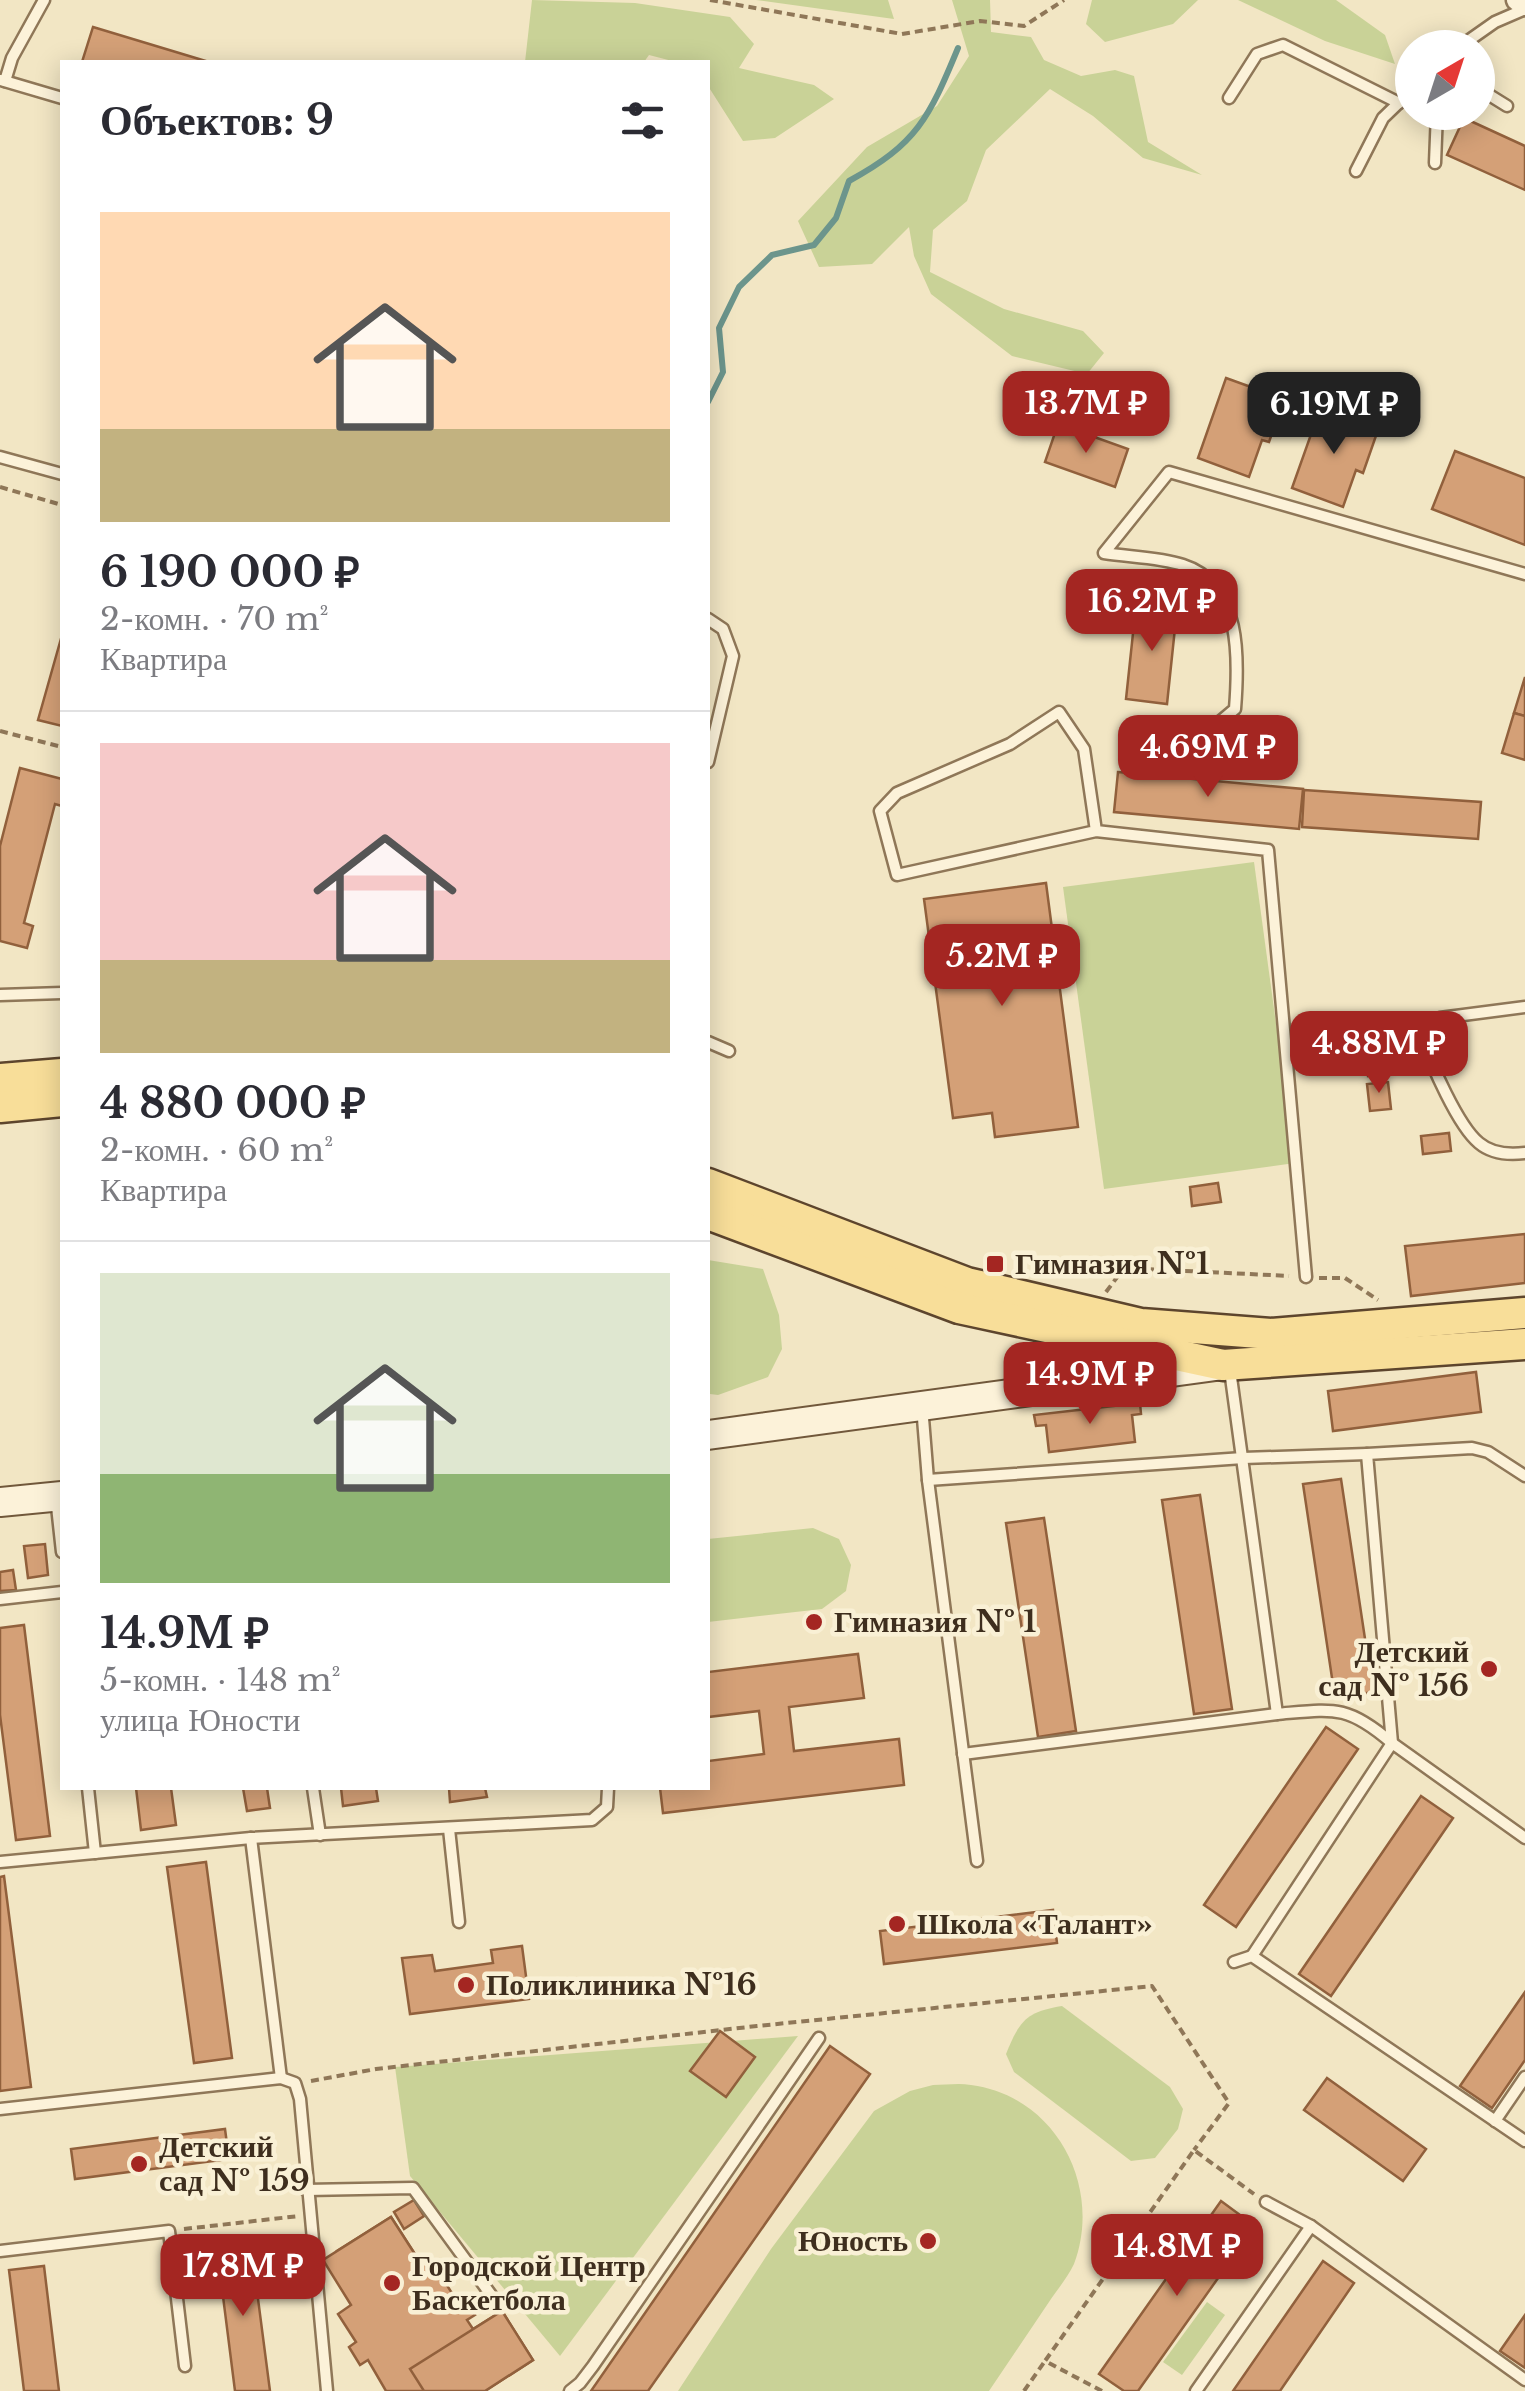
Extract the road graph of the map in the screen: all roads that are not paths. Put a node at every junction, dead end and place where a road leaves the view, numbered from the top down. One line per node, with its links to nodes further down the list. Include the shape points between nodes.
1 (44, 0): 5 (lane)
2 (1517, 0): 3 (street)
3 (1525, 7): 4 (lane)
4 (1484, 30)
5 (2, 80): 6 (lane)
6 (60, 97)
7 (1229, 98): 9 (lane, via 1258,54 1283,45)
8 (1495, 99): 10 (lane)
9 (1395, 101)
10 (1507, 106)
11 (1395, 107): 14 (lane)
12 (1436, 130): 13 (lane)
13 (1435, 163)
14 (1356, 171)
15 (0, 457): 16 (lane)
16 (60, 473)
17 (1525, 574): 19 (lane, via 1169,472 1104,552 1184,565 1209,579 1231,612 1238,669 1234,709 1210,730)
18 (710, 620): 20 (lane, via 723,629 733,656)
19 (1164, 740)
20 (710, 754)
21 (1096, 831): 21 (lane, via 1084,749 1059,712 1010,744 897,794 880,811 898,875); 34 (lane, via 1268,850)
22 (60, 992): 23 (lane)
23 (0, 995)
24 (1525, 1007): 31 (lane, via 1440,1018 1422,1037 1434,1073 1477,1142 1492,1151)
25 (710, 1043): 26 (lane)
26 (729, 1051)
27 (60, 1074): 28 (main road)
28 (0, 1079)
29 (60, 1101): 30 (main road)
30 (0, 1107)
31 (1525, 1153)
32 (710, 1185): 35 (main road, via 967,1283 1141,1324 1272,1334)
33 (710, 1215): 37 (main road, via 959,1308)
34 (1306, 1277)
35 (1525, 1313)
36 (1525, 1344): 37 (main road)
37 (1226, 1365): 38 (street); 41 (lane)
38 (922, 1405): 39 (street); 43 (lane)
39 (710, 1434)
40 (1367, 1454): 41 (lane); 42 (lane, via 1472,1448); 49 (lane)
41 (1243, 1458): 43 (lane); 48 (lane)
42 (1525, 1476)
43 (928, 1480): 50 (lane)
44 (59, 1496): 45 (street)
45 (0, 1502)
46 (60, 1592): 47 (lane)
47 (0, 1599)
48 (1277, 1714): 49 (lane, via 1334,1709 1366,1720); 50 (lane)
49 (1392, 1743): 57 (lane); 62 (lane)
50 (963, 1754): 59 (lane)
51 (88, 1790): 58 (lane)
52 (313, 1790): 55 (lane)
53 (608, 1790): 54 (lane, via 607,1806 592,1820)
54 (450, 1829): 55 (lane); 61 (lane)
55 (320, 1835): 56 (lane)
56 (251, 1838): 58 (lane); 66 (lane)
57 (1525, 1838)
58 (94, 1853): 60 (lane)
59 (977, 1861)
60 (0, 1862)
61 (459, 1922)
62 (1252, 1956): 63 (lane); 68 (lane)
63 (1234, 1962)
64 (819, 2038): 78 (lane)
65 (1525, 2077): 68 (lane)
66 (281, 2078): 67 (lane); 70 (lane, via 296,2084 300,2099)
67 (0, 2109)
68 (1495, 2120): 69 (lane)
69 (1525, 2141)
70 (306, 2190): 74 (lane, via 414,2188); 77 (lane)
71 (1266, 2202): 72 (lane)
72 (1311, 2226): 76 (lane); 79 (lane)
73 (0, 2250): 75 (lane, via 169,2231)
74 (494, 2299)
75 (185, 2366)
76 (1525, 2380)
77 (327, 2391)
78 (570, 2391)
79 (1196, 2391)

